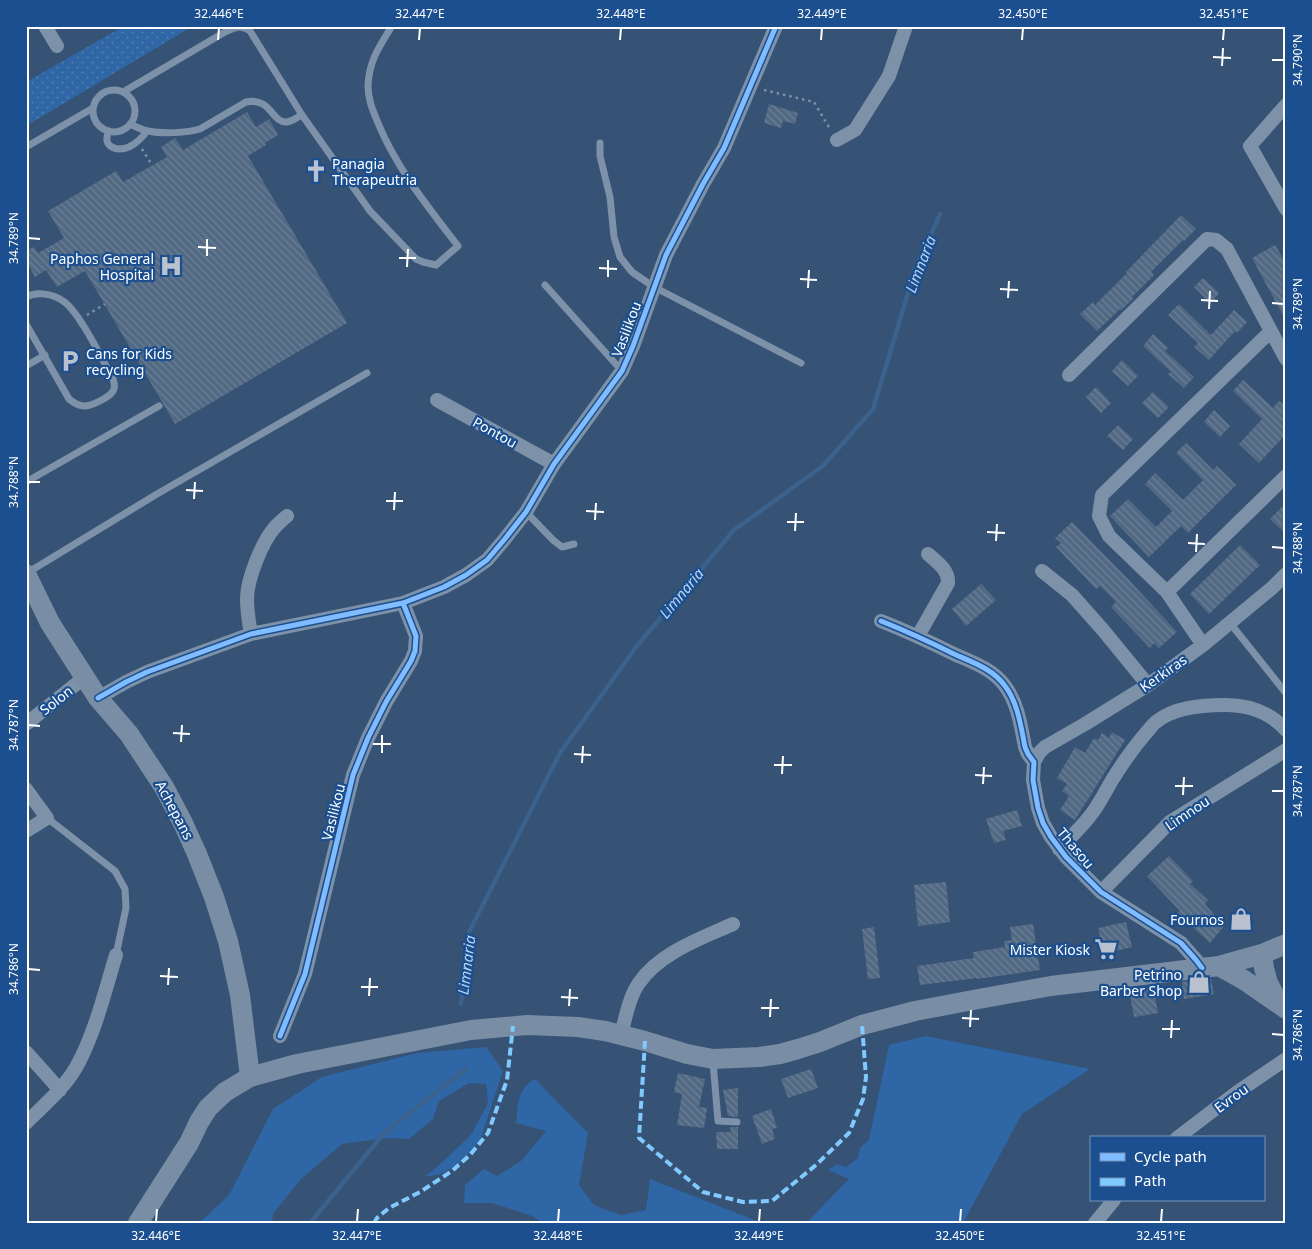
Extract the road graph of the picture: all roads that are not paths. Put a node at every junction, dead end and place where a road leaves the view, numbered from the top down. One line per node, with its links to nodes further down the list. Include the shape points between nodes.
1 (45, 26): 5 (street)
2 (392, 26): 9 (lane, via 370,69 370,103 399,165 458,246 436,265 416,259 370,211)
3 (776, 26): 18 (street, Vasilikou, via 724,148 666,255)
4 (906, 26): 13 (street, via 889,76 855,130)
5 (57, 46)
6 (123, 92): 8 (lane, via 104,92 98,96); 9 (lane, via 225,32 245,27); 10 (lane, via 134,108)
7 (1286, 105): 16 (street, via 1250,146)
8 (93, 108): 11 (lane, via 96,123); 15 (lane)
9 (302, 115): 12 (lane, via 282,121 265,105 252,101 194,131)
10 (130, 124): 11 (lane, via 116,132); 12 (lane)
11 (109, 131): 12 (lane, via 107,142 118,149 138,141)
12 (147, 131)
13 (837, 140)
14 (600, 143): 18 (lane, via 620,257 632,272)
15 (26, 147)
16 (1286, 209)
17 (545, 286): 26 (lane)
18 (654, 287): 24 (lane); 26 (street, Vasilikou)
19 (26, 297): 22 (lane, via 50,295 64,301 79,320 113,379 114,391 90,406 75,404 69,399)
20 (26, 324): 22 (lane)
21 (1271, 331): 23 (street); 28 (street, via 1227,249 1216,240 1207,239); 41 (street, via 1102,495 1099,516 1108,536)
22 (45, 355): 25 (lane)
23 (1286, 359)
24 (801, 364)
25 (26, 366)
26 (622, 371): 31 (street, Vasilikou)
27 (366, 373): 39 (lane)
28 (1069, 375)
29 (437, 400): 31 (street, Pontou)
30 (158, 406): 33 (lane)
31 (554, 464): 34 (street, Vasilikou)
32 (1286, 476): 41 (street)
33 (26, 482)
34 (526, 512): 36 (lane, via 562,547); 42 (street, Vasilikou, via 487,560 444,587)
35 (287, 516): 45 (street, via 266,539 248,584)
36 (574, 544)
37 (928, 554): 46 (street, via 945,570 948,583)
38 (1042, 571): 49 (street, via 1072,595)
39 (26, 574): 48 (main road, Achepans, via 50,623)
40 (1286, 574): 44 (street, Kerkiras)
41 (1167, 592): 47 (street)
42 (403, 603): 45 (street, Vasilikou); 68 (street, Vasilikou, via 416,636 415,652 368,738 354,775 306,974)
43 (881, 620): 46 (street, Thasou)
44 (1230, 623): 47 (street, Kerkiras); 50 (lane)
45 (251, 634): 51 (street, Vasilikou, via 147,672)
46 (918, 636): 55 (street, Thasou, via 996,675 1013,699 1025,747)
47 (1202, 645): 49 (street, Kerkiras)
48 (85, 677): 51 (main road, Achepans); 52 (street, Solon)
49 (1148, 685): 55 (street, Kerkiras, via 1045,747)
50 (1284, 692)
51 (98, 698): 72 (main road, Achepans, via 148,761 197,854 228,941 240,995)
52 (26, 724)
53 (1286, 730): 59 (street, via 1259,710 1233,704 1189,707 1166,716 1155,722 1136,744 1093,812)
54 (1286, 750): 60 (street, Limnou, via 1170,822)
55 (1034, 762): 59 (street, Thasou, via 1033,780 1038,808)
56 (26, 789): 57 (street)
57 (47, 818): 58 (street); 64 (lane, via 115,871 125,889 126,908)
58 (26, 832)
59 (1059, 849): 60 (street, Thasou)
60 (1101, 892): 65 (street, Thasou, via 1181,943 1196,960)
61 (733, 924): 67 (street, via 680,949 648,972 631,1000)
62 (1286, 944): 63 (main road)
63 (1262, 954): 65 (main road); 66 (main road, via 1268,983)
64 (116, 955): 73 (street, via 92,1032 79,1063)
65 (1211, 967): 66 (main road, via 1244,980); 70 (main road, via 1019,991 862,1025 780,1054)
66 (1283, 1007)
67 (621, 1034): 70 (main road); 72 (main road, via 552,1026 471,1030 297,1064)
68 (280, 1036)
69 (26, 1052): 73 (street)
70 (713, 1059): 74 (lane, via 718,1121)
71 (1286, 1059): 76 (street, Evrou)
72 (250, 1077): 78 (main road, via 225,1092 208,1108 190,1143)
73 (60, 1090): 75 (street)
74 (737, 1122)
75 (26, 1123)
76 (1180, 1136)
77 (1112, 1202): 79 (street)
78 (138, 1223)
79 (1095, 1223)

